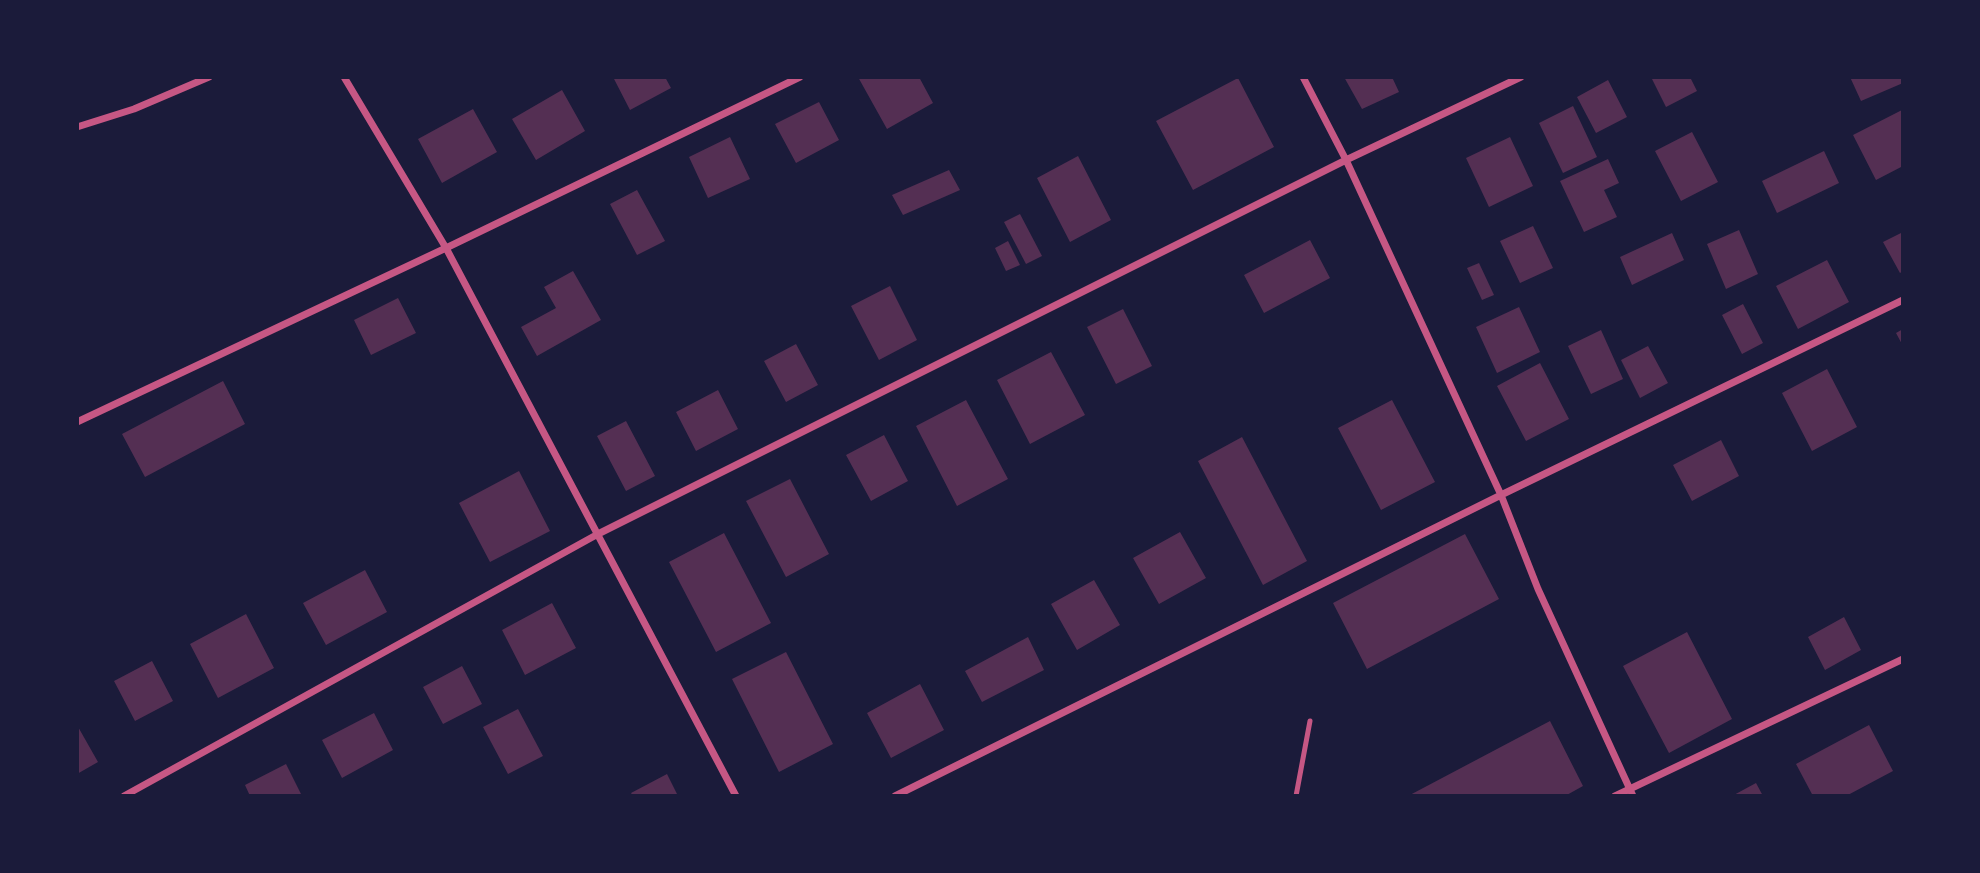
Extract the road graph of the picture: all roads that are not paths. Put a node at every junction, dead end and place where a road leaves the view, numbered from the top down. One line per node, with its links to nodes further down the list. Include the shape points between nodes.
1 (209, 77): 6 (street)
2 (344, 77): 8 (street)
3 (800, 77): 8 (street)
4 (1303, 77): 7 (street)
5 (1521, 77): 7 (street)
6 (77, 127)
7 (1346, 160): 11 (street); 12 (street)
8 (446, 248): 10 (street); 12 (street)
9 (1903, 300): 11 (street)
10 (77, 422)
11 (1501, 495): 15 (street, via 1538,589); 18 (street)
12 (598, 534): 16 (street); 17 (street)
13 (1903, 659): 15 (street)
14 (1310, 722): 19 (lane)
15 (1631, 793): 20 (street)
16 (124, 796)
17 (736, 796)
18 (895, 796)
19 (1296, 796)
20 (1615, 796)

